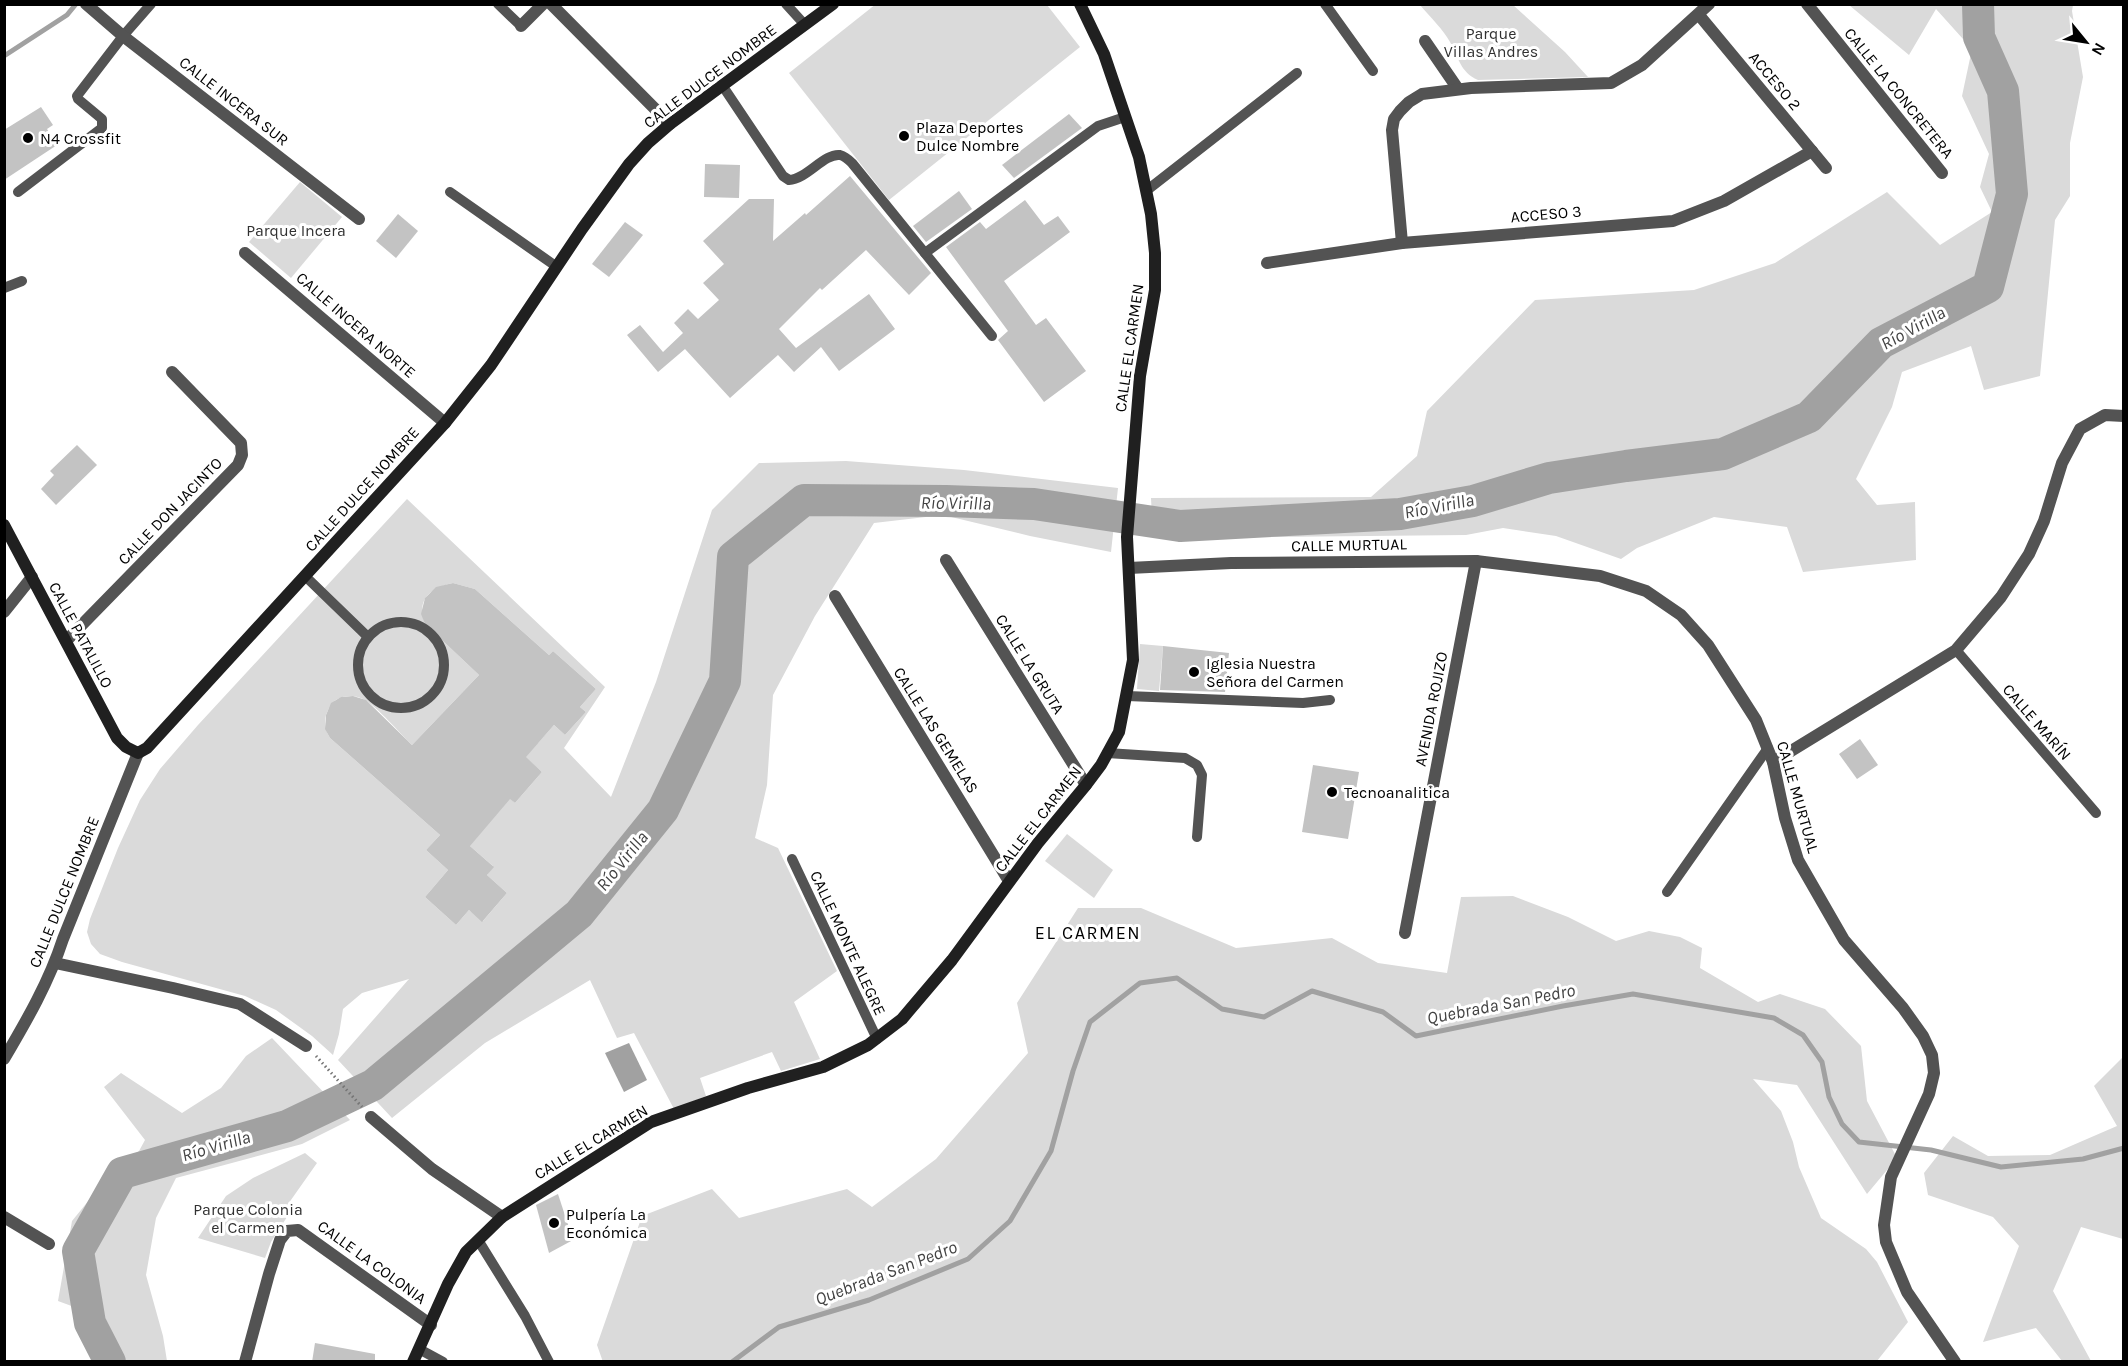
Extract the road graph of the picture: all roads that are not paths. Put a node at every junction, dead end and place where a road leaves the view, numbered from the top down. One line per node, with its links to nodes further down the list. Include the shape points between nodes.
1 (151, 4): 15 (lane)
2 (498, 4): 14 (lane)
3 (543, 4): 14 (street)
4 (551, 4): 22 (street)
5 (786, 4): 13 (lane)
6 (833, 4): 13 (street, CALLE DULCE NOMBRE)
7 (1080, 4): 21 (street, CALLE EL CARMEN, via 1104,54)
8 (1325, 4): 17 (lane)
9 (1709, 4): 12 (street)
10 (1807, 4): 25 (street, CALLE LA CONCRETERA)
11 (87, 6): 15 (street, CALLE INCERA SUR)
12 (1699, 15): 20 (street, via 1642,65 1611,83); 23 (street, ACCESO 2)
13 (805, 25): 19 (street, CALLE DULCE NOMBRE)
14 (521, 26)
15 (123, 36): 27 (lane, via 76,96 102,119 102,128); 29 (street, CALLE INCERA SUR)
16 (1425, 41): 20 (street)
17 (1373, 71)
18 (1297, 74): 26 (lane)
19 (722, 85): 22 (street, CALLE DULCE NOMBRE); 32 (lane, via 783,176 797,180 832,156 842,155)
20 (1458, 90): 30 (street, via 1422,94 1394,119)
21 (1125, 117): 26 (street, CALLE EL CARMEN); 32 (lane, via 1098,126)
22 (670, 124): 34 (street, CALLE DULCE NOMBRE, via 629,164)
23 (1812, 151): 24 (street, ACCESO 2); 30 (street, ACCESO 3, via 1724,201 1673,221)
24 (1826, 168)
25 (1942, 173)
26 (1146, 191): 44 (street, CALLE EL CARMEN, via 1155,253 1155,290 1140,376 1127,537)
27 (18, 192)
28 (450, 192): 34 (lane)
29 (360, 219)
30 (1402, 243): 33 (street, ACCESO 3)
31 (245, 253): 40 (street, CALLE INCERA NORTE)
32 (925, 253): 37 (lane)
33 (1267, 263)
34 (557, 267): 40 (street, CALLE DULCE NOMBRE, via 491,365)
35 (22, 281): 36 (lane)
36 (4, 288)
37 (992, 336)
38 (172, 372): 50 (street, CALLE DON JACINTO, via 241,443 242,456 238,465)
39 (2124, 416): 51 (street, via 2105,415 2080,429 2062,464 2029,554 2001,597)
40 (444, 423): 45 (street, CALLE DULCE NOMBRE)
41 (4, 525): 46 (street, CALLE PATALILLO)
42 (946, 560): 58 (street, CALLE LA GRUTA)
43 (1476, 561): 44 (street, CALLE MURTUAL); 54 (street, CALLE MURTUAL, via 1600,576 1646,591 1681,615 1708,645 1756,720); 64 (street, AVENIDA ROJIZO)
44 (1129, 568): 52 (street, CALLE EL CARMEN, via 1133,660)
45 (305, 576): 49 (lane); 55 (street, CALLE DULCE NOMBRE, via 156,740)
46 (32, 577): 48 (street); 50 (street, CALLE PATALILLO)
47 (835, 596): 62 (street, CALLE LAS GEMELAS)
48 (4, 612)
49 (368, 637): 49 (lane, via 358,658 358,674 372,697 397,708 411,707 434,693 445,667 437,639 426,629 413,622 398,621 384,624)
50 (66, 641): 55 (street, CALLE PATALILLO, via 117,738)
51 (1956, 650): 57 (street); 59 (lane, CALLE MARÍN)
52 (1127, 696): 53 (lane, via 1303,703); 56 (street, CALLE EL CARMEN, via 1119,732)
53 (1330, 700)
54 (1768, 748): 57 (street, CALLE MURTUAL); 63 (lane)
55 (138, 753): 65 (street, CALLE DULCE NOMBRE)
56 (1107, 753): 58 (street, CALLE EL CARMEN); 60 (lane, via 1185,758 1197,765 1202,775)
57 (1773, 762): 80 (street, CALLE MURTUAL, via 1798,860 1844,940 1904,1008 1932,1055 1934,1073 1929,1094 1891,1177 1884,1225 1886,1242 1907,1292)
58 (1086, 785): 62 (street, CALLE EL CARMEN)
59 (2096, 813)
60 (1197, 837)
61 (792, 859): 66 (lane, CALLE MONTE ALEGRE)
62 (1010, 881): 66 (street, CALLE EL CARMEN, via 952,960 902,1019)
63 (1667, 892)
64 (1405, 933)
65 (55, 963): 67 (street, via 240,1004); 68 (street, CALLE DULCE NOMBRE, via 33,1011)
66 (877, 1039): 70 (street, CALLE EL CARMEN, via 823,1067 651,1122)
67 (306, 1046)
68 (4, 1059)
69 (371, 1117): 70 (street, via 432,1169)
70 (502, 1216): 72 (street, CALLE EL CARMEN)
71 (4, 1217): 73 (street)
72 (478, 1240): 74 (street, CALLE EL CARMEN, via 466,1252 448,1284); 79 (lane)
73 (49, 1244)
74 (431, 1325): 75 (street, CALLE EL CARMEN); 76 (street, CALLE LA COLONIA, via 298,1230 287,1231 269,1274)
75 (419, 1349): 77 (street, CALLE EL CARMEN); 78 (lane)
76 (245, 1362)
77 (413, 1362)
78 (443, 1362)
79 (549, 1362)
80 (1955, 1362)

